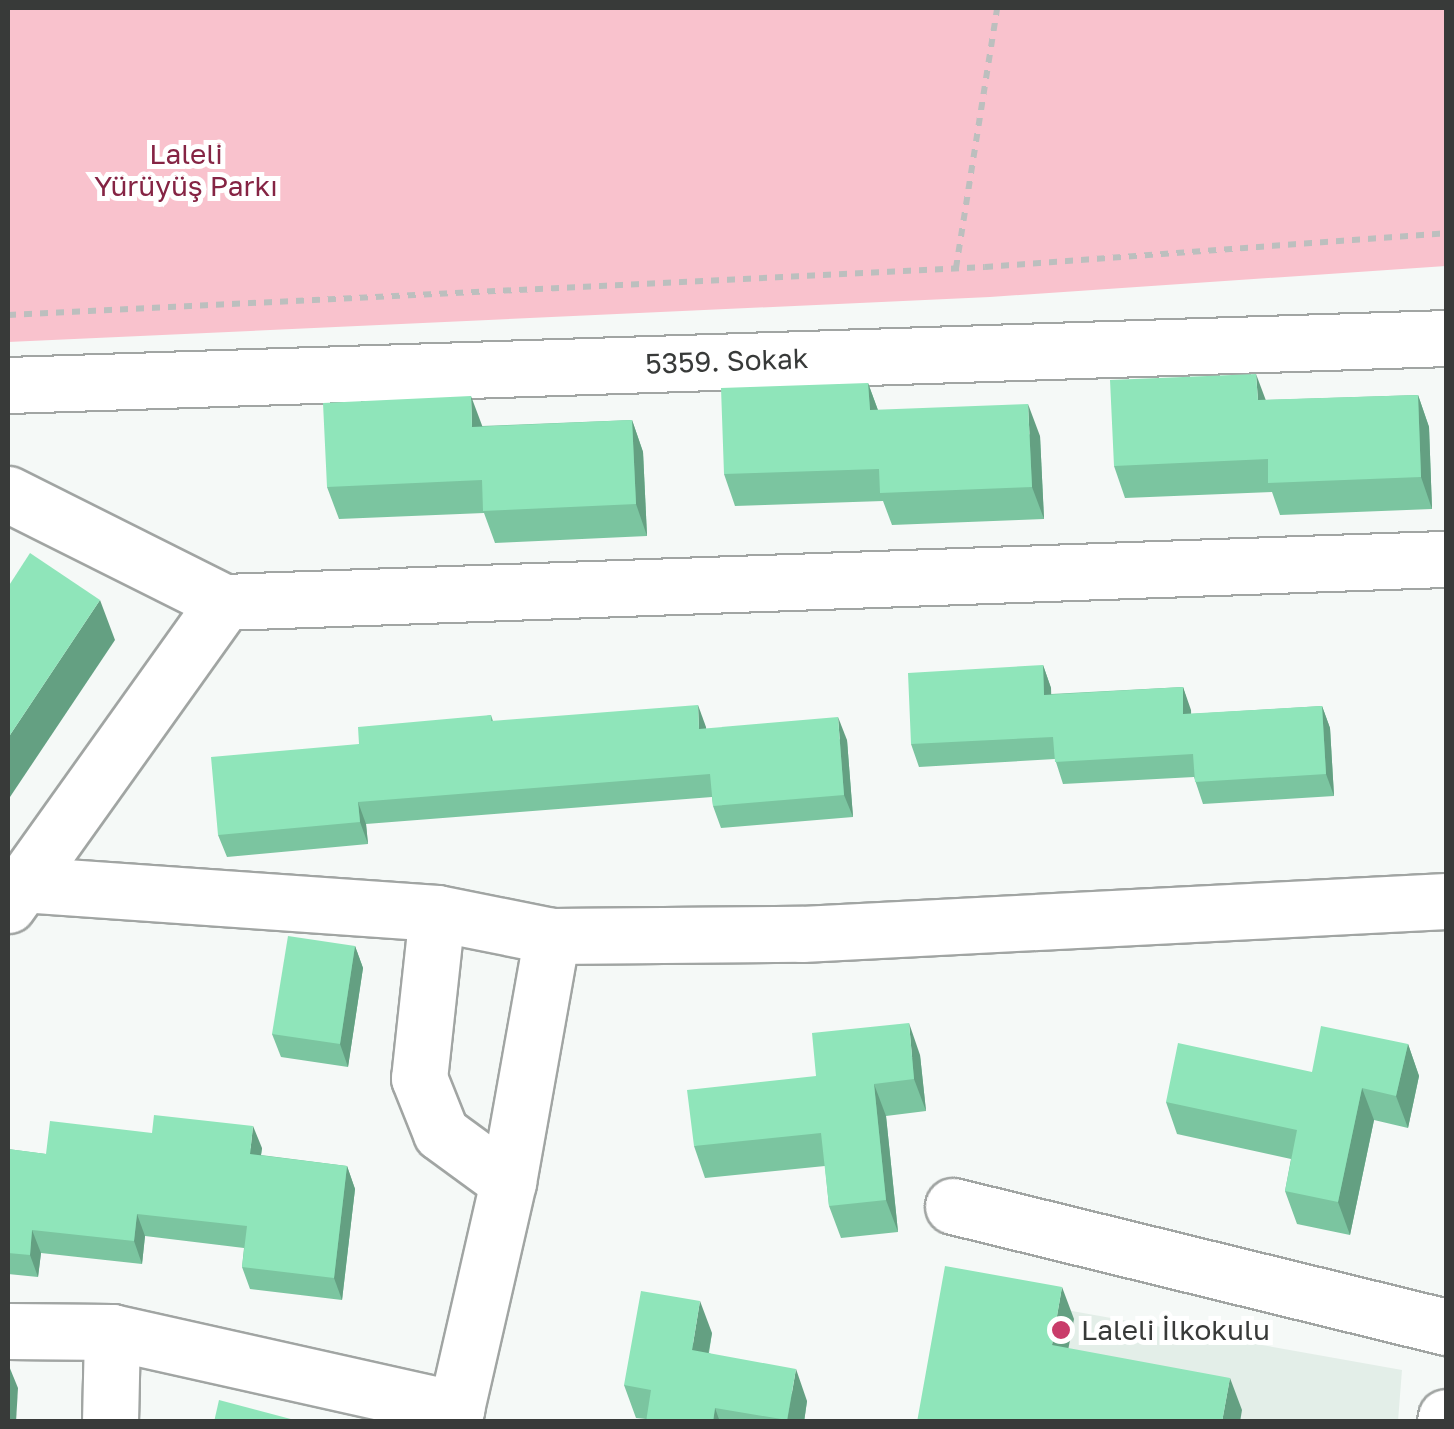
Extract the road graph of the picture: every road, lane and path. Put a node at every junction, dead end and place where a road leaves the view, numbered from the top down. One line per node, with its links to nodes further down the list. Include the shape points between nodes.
1 (998, 8): 3 (path)
2 (1446, 234): 3 (path)
3 (956, 268): 4 (path)
4 (8, 315)
5 (1446, 338): 6 (street, 5359. Sokak)
6 (8, 385)
7 (8, 494): 9 (street)
8 (1446, 559): 9 (street)
9 (224, 602): 10 (street)
10 (15, 895): 12 (street)
11 (1446, 901): 13 (street, via 802,934)
12 (437, 913): 13 (street); 14 (street, via 419,1078 441,1133)
13 (552, 936): 14 (street)
14 (508, 1182): 19 (street)
15 (953, 1206): 16 (street)
16 (1446, 1327)
17 (8, 1331): 18 (street)
18 (112, 1332): 19 (street); 20 (street)
19 (454, 1415)
20 (110, 1422)

